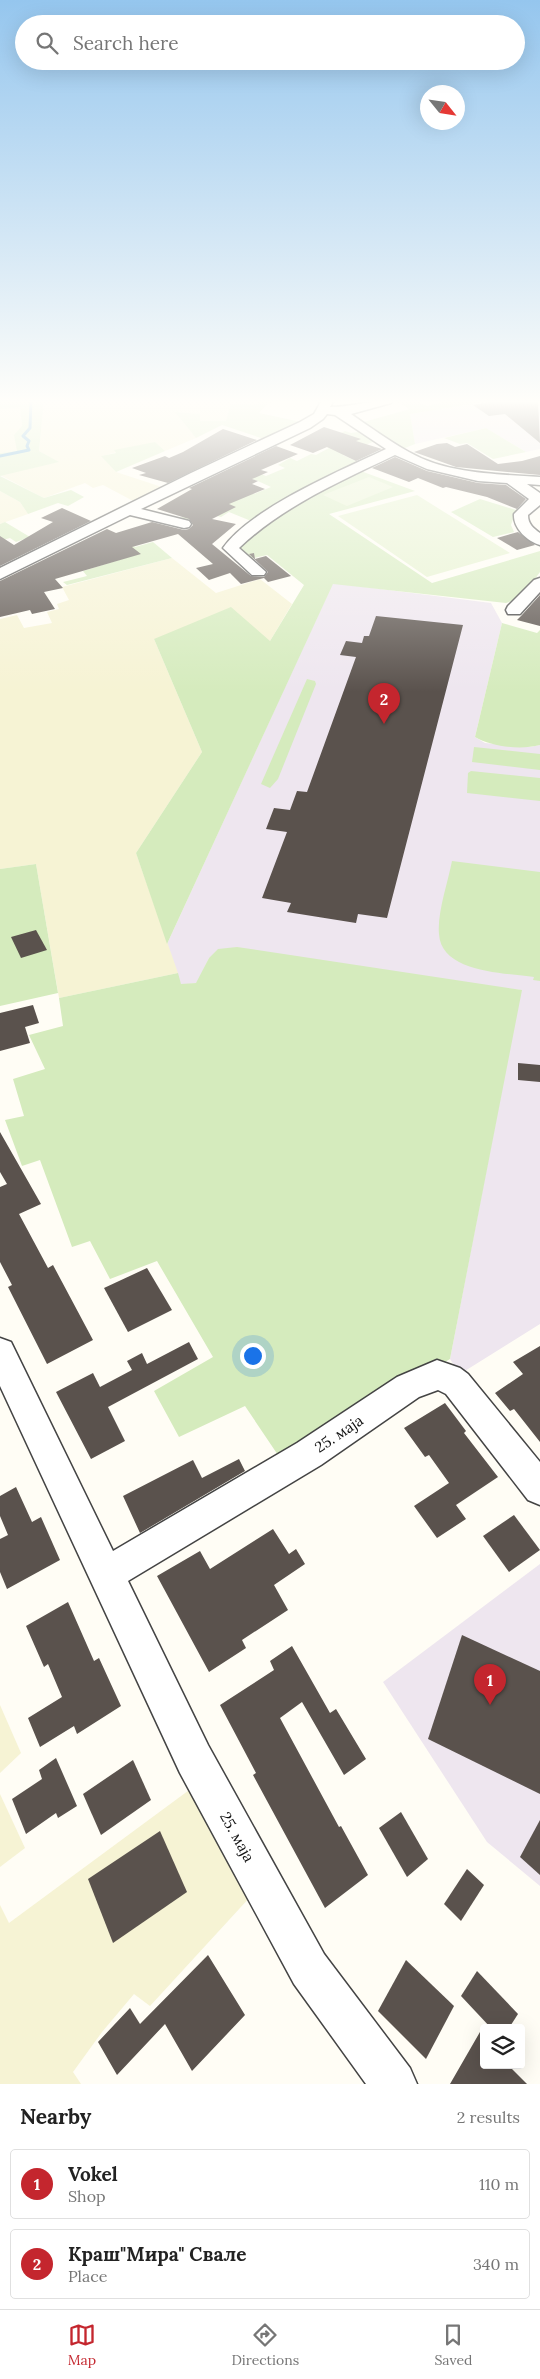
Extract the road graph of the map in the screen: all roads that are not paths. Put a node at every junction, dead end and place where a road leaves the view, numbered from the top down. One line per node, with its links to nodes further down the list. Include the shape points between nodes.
1 (155, 497): 4 (street)
2 (304, 497): 7 (street, via 246,532 232,548)
3 (536, 497): 6 (street, via 521,514 520,520 522,526)
4 (128, 510): 5 (street); 8 (street)
5 (184, 524)
6 (540, 540)
7 (258, 572)
8 (0, 574)
9 (540, 583): 10 (street)
10 (514, 610)
11 (0, 1352): 13 (street, 25. маја)
12 (540, 1488): 13 (street, 25. маја, via 457,1384 437,1375 408,1387 310,1454)
13 (107, 1574): 14 (street, 25. маја, via 194,1759 309,1968)
14 (394, 2084)

